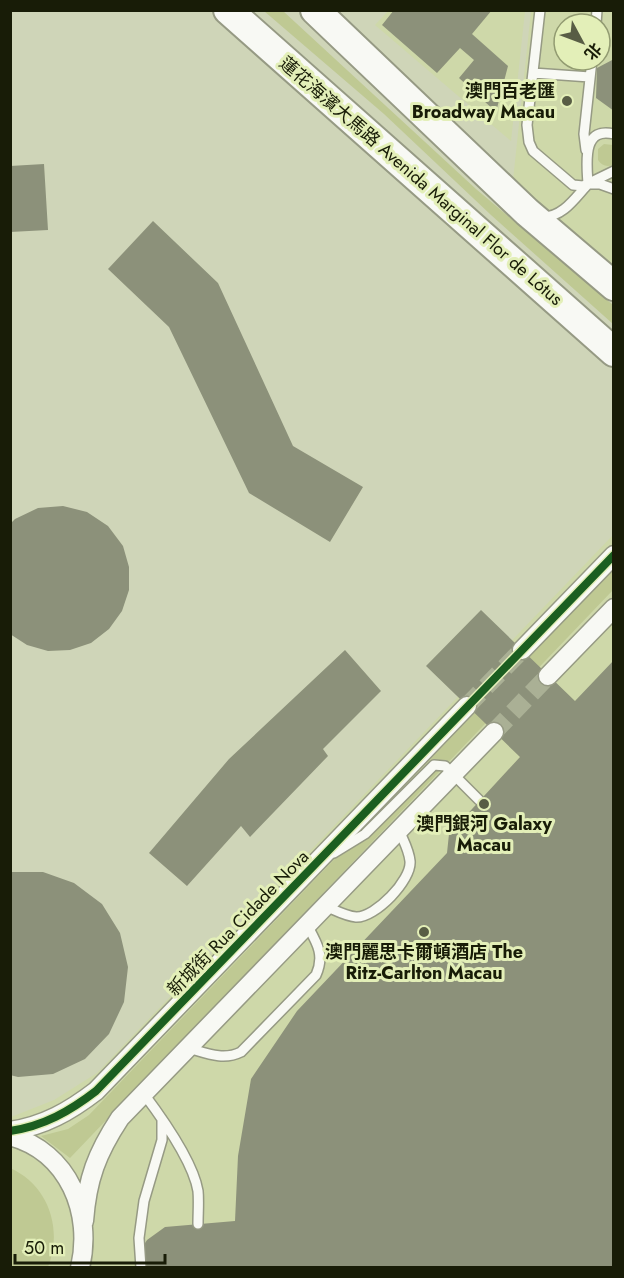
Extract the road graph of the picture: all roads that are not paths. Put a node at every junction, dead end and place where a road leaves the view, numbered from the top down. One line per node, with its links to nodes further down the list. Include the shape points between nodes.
1 (228, 10): 14 (main road, 蓮花海濱大馬路 Avenida Marginal Flor de Lótus)
2 (315, 10): 12 (main road)
3 (540, 10): 5 (lane)
4 (591, 72): 6 (lane)
5 (533, 73): 6 (lane); 10 (lane, via 527,125 533,151 573,185)
6 (590, 77): 8 (lane)
7 (614, 134): 8 (lane, via 600,134 589,143)
8 (586, 152): 10 (lane)
9 (614, 171): 10 (lane)
10 (588, 184): 11 (lane); 12 (lane, via 567,207 550,217)
11 (614, 189)
12 (527, 212): 13 (main road)
13 (614, 285)
14 (614, 352)
15 (614, 555): 17 (street)
16 (614, 608): 18 (street)
17 (522, 650)
18 (548, 676)
19 (467, 706): 24 (street, 新城街 Rua Cidade Nova)
20 (494, 732): 21 (street)
21 (453, 774): 22 (lane); 23 (street); 24 (lane, via 441,765 431,766 365,834)
22 (479, 800)
23 (399, 830): 25 (street); 25 (lane, via 410,871 375,912 356,917)
24 (314, 865): 30 (street, 新城街 Rua Cidade Nova, via 96,1091 49,1120)
25 (325, 906): 26 (street)
26 (307, 925): 27 (street); 27 (lane, via 321,956 316,975 241,1052 223,1057)
27 (188, 1048): 28 (street)
28 (144, 1094): 29 (lane); 32 (street, via 120,1118 93,1166)
29 (162, 1119): 33 (lane, via 188,1163 198,1191); 35 (lane, via 162,1140 144,1202 139,1238)
30 (10, 1131)
31 (10, 1136): 32 (street, via 32,1145 61,1169)
32 (84, 1221): 34 (street)
33 (198, 1224)
34 (83, 1262)
35 (141, 1268)

